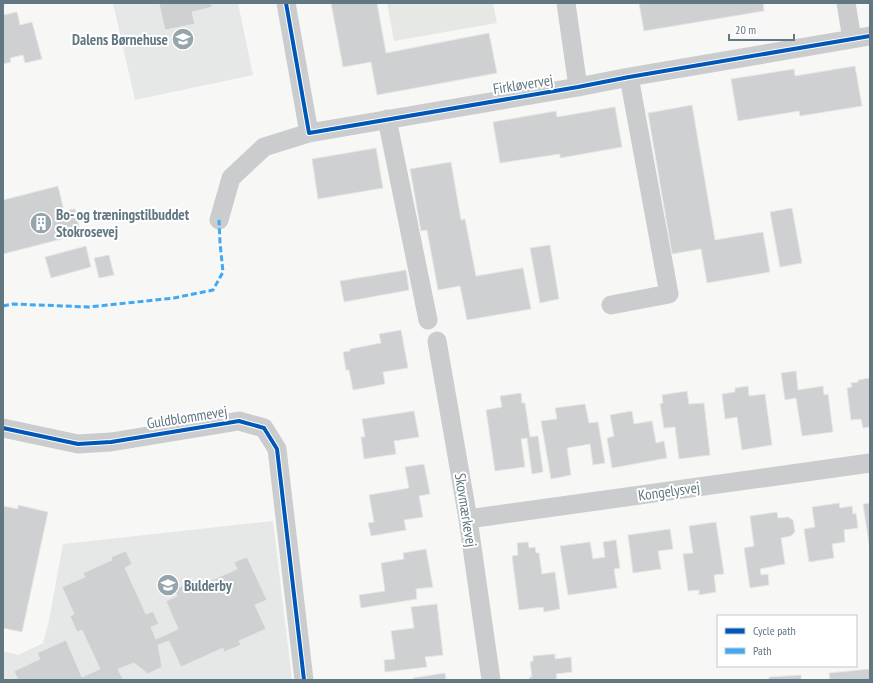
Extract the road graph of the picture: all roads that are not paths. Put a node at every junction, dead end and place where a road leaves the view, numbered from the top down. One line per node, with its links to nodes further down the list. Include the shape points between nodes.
1 (286, 3): 8 (street)
2 (566, 3): 6 (street)
3 (846, 3): 4 (street, Firkløvervej)
4 (865, 41): 5 (street, Firkløvervej)
5 (629, 77): 6 (street, Firkløvervej); 10 (street, via 669,294)
6 (578, 87): 7 (street, Firkløvervej)
7 (387, 119): 8 (street, Firkløvervej); 11 (street)
8 (309, 133): 9 (street, Firkløvervej, via 264,147 231,178)
9 (219, 220)
10 (611, 305)
11 (428, 320)
12 (437, 341): 15 (street, Skovmærkevej)
13 (3, 428): 16 (street, Guldblommevej, via 78,444 111,442 239,421 264,428 277,449)
14 (870, 463): 15 (street, Kongelysvej)
15 (468, 519): 17 (street, Skovmærkevej)
16 (304, 680)
17 (492, 680)

